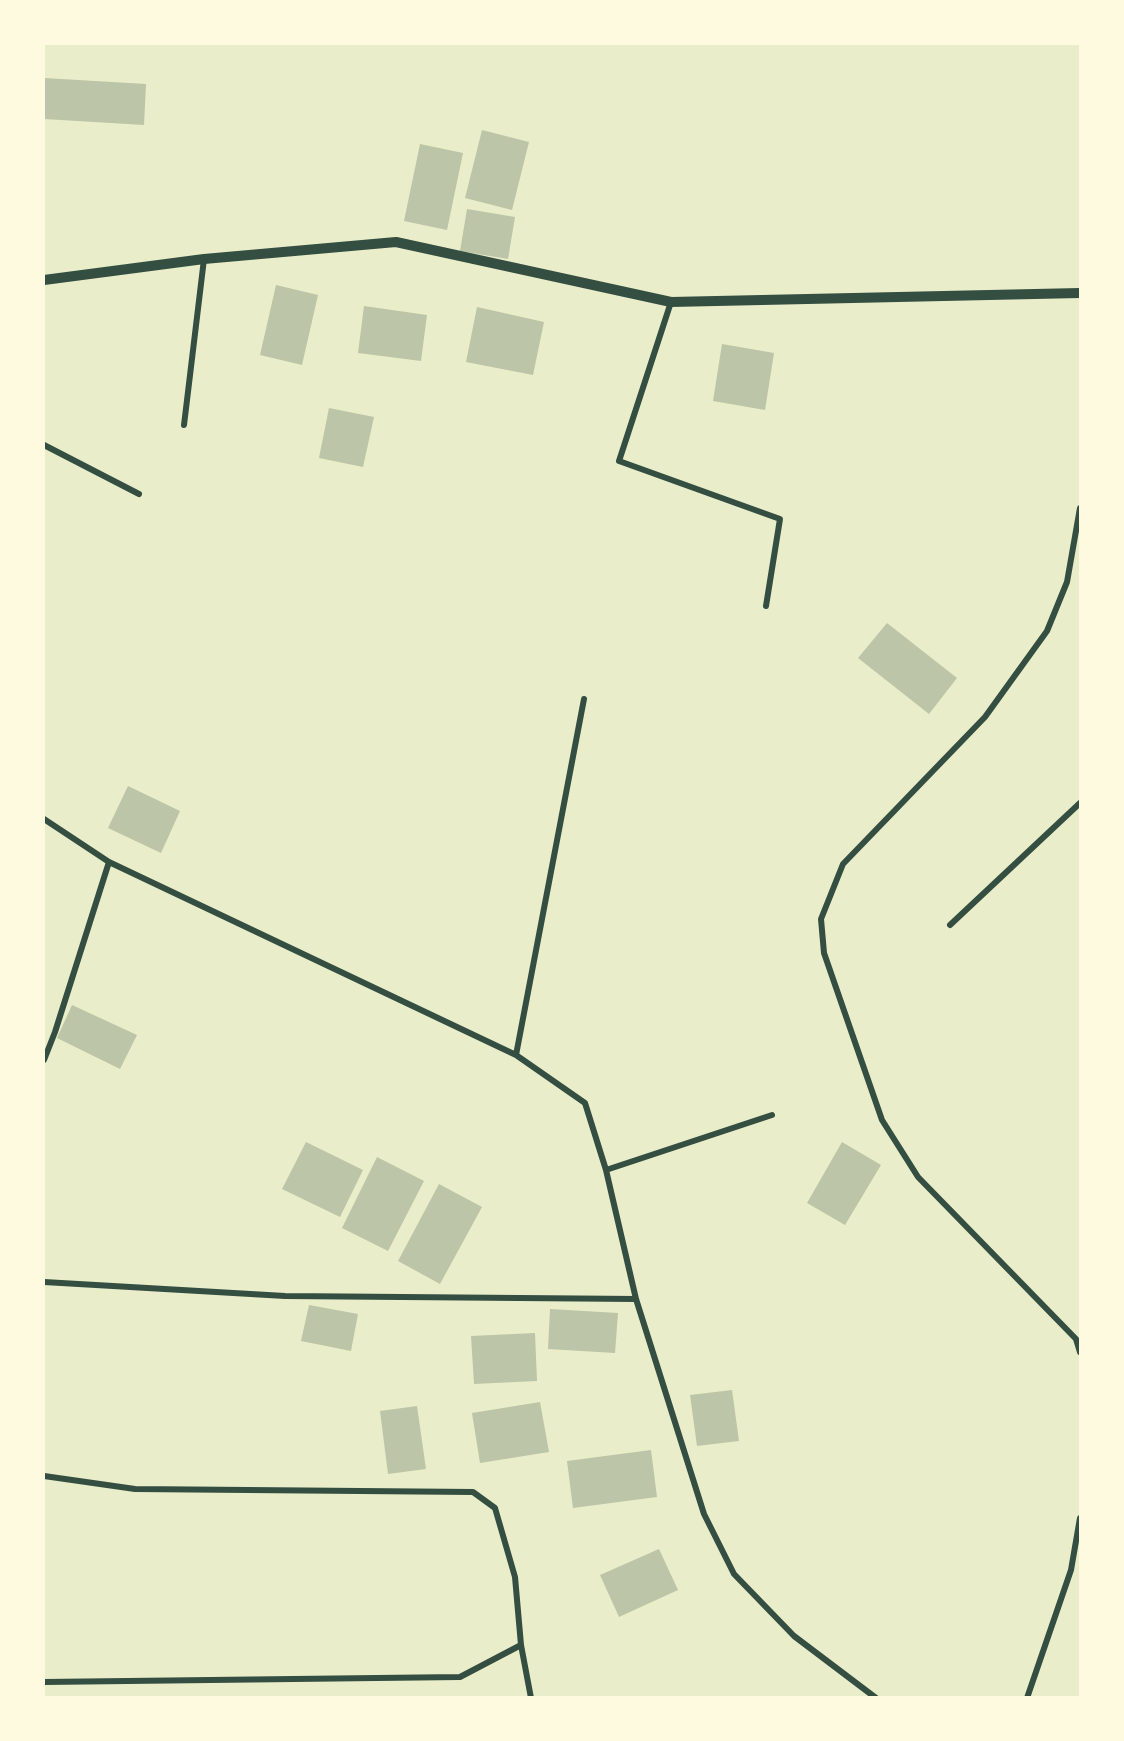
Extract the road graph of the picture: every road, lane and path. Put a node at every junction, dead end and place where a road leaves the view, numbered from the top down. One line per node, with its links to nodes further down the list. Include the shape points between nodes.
1 (204, 258): 2 (street); 4 (street, via 396,242); 5 (street)
2 (44, 280)
3 (1080, 293): 4 (street)
4 (671, 302): 9 (street, via 619,461 780,519)
5 (184, 424)
6 (44, 445): 7 (street)
7 (139, 494)
8 (1080, 508): 21 (street, via 1067,582 1047,631 985,717 843,864 821,919 824,953 882,1120 918,1176 1076,1339)
9 (766, 606)
10 (584, 699): 15 (street)
11 (1080, 803): 14 (street)
12 (44, 819): 13 (street)
13 (110, 862): 15 (street); 16 (street)
14 (950, 925)
15 (516, 1055): 18 (street, via 585,1103)
16 (44, 1060)
17 (772, 1115): 18 (street)
18 (606, 1170): 20 (street)
19 (44, 1282): 20 (street, via 285,1296)
20 (636, 1299): 27 (street, via 704,1514 734,1574 794,1636)
21 (1080, 1352)
22 (44, 1476): 24 (street, via 135,1488 473,1492 495,1508 515,1577)
23 (1080, 1518): 28 (street, via 1071,1570)
24 (521, 1645): 25 (street, via 460,1677); 26 (street)
25 (44, 1682)
26 (531, 1698)
27 (876, 1698)
28 (1027, 1698)

